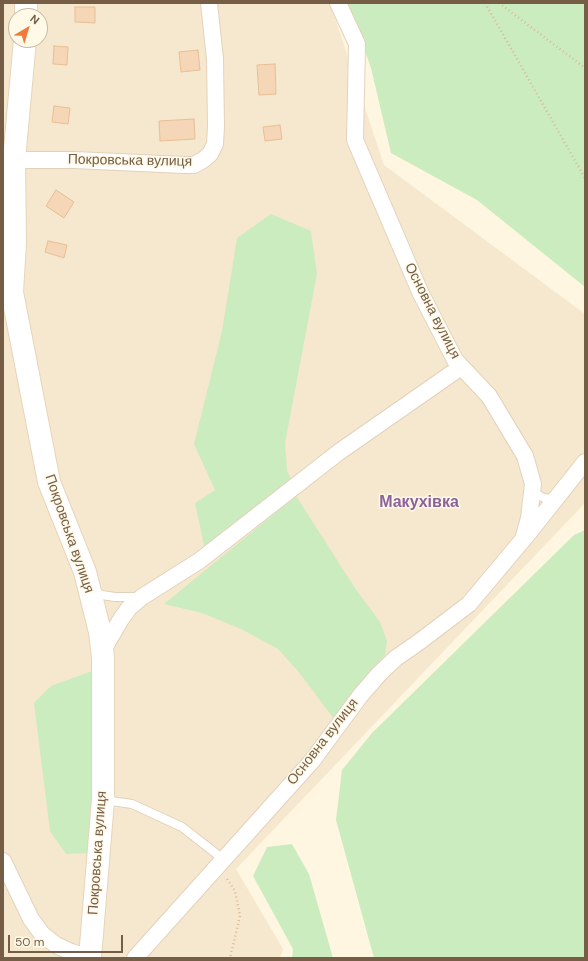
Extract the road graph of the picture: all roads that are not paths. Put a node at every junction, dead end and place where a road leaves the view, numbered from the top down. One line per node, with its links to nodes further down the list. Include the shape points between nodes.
1 (209, 3): 4 (street, Покровська вулиця, via 216,59 216,126 214,144 210,154 203,160 194,165)
2 (338, 3): 5 (street, Основна вулиця, via 357,44 355,140 420,294)
3 (25, 48): 4 (street, Покровська вулиця)
4 (14, 160): 10 (street, Покровська вулиця, via 16,243 12,292 49,482 85,572)
5 (461, 367): 7 (street, Основна вулиця, via 489,396 525,456); 11 (street, via 339,452 199,561)
6 (585, 462): 8 (street, Основна вулиця)
7 (533, 484): 8 (lane, via 538,495); 9 (street, Основна вулиця, via 529,518)
8 (555, 500): 9 (street, Основна вулиця)
9 (523, 539): 15 (street, Основна вулиця, via 469,604 396,658 379,674 312,761)
10 (89, 590): 11 (lane, via 115,597); 12 (street, Покровська вулиця)
11 (142, 597): 12 (street, via 121,619)
12 (103, 654): 13 (street, Покровська вулиця)
13 (103, 800): 15 (lane, via 132,804 182,827); 16 (street, Покровська вулиця)
14 (3, 861): 16 (street, via 30,919 42,934 56,945)
15 (220, 863): 17 (street, Основна вулиця)
16 (90, 958)
17 (135, 958)

